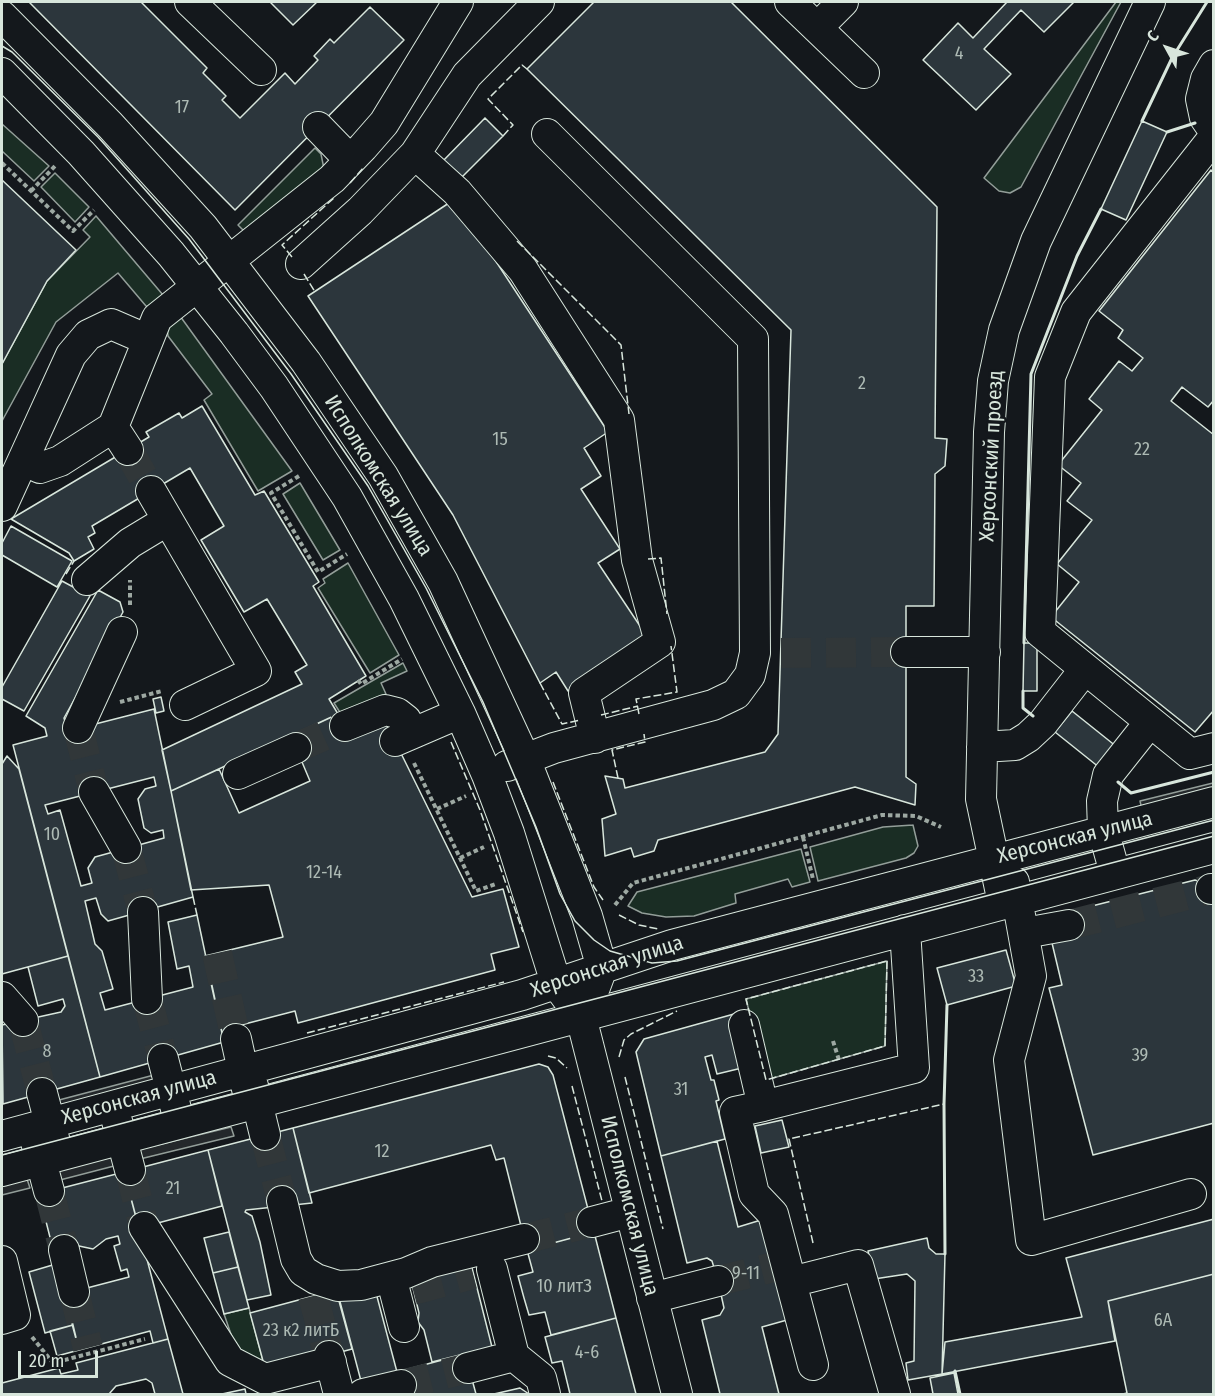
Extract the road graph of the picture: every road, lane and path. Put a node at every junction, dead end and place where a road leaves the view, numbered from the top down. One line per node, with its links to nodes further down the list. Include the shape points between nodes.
1 (190, 2): 10 (street)
2 (458, 2): 18 (street, via 384,123)
3 (539, 2): 17 (street, via 467,75)
4 (790, 2): 8 (street)
5 (843, 2): 8 (street)
6 (1150, 2): 38 (street, Херсонский проезд, via 1036,241 1004,330 993,381 989,432)
7 (2, 16): 24 (street, Исполкомская улица, via 110,125)
8 (817, 28): 12 (street)
9 (1214, 65): 14 (street, via 1201,99)
10 (261, 70)
11 (2, 73): 26 (street, Исполкомская улица, via 81,153)
12 (864, 73)
13 (324, 121): 18 (street)
14 (1214, 131)
15 (547, 134): 48 (street, via 753,339 768,653 736,694 713,705)
16 (1214, 137): 40 (street, via 1076,312 1050,377 1040,632)
17 (415, 154): 23 (street); 48 (street, via 457,192 523,270 619,420 638,560 660,642 584,693)
18 (348, 162): 23 (street); 24 (street)
19 (2, 164): 21 (path)
20 (56, 165): 21 (path)
21 (31, 191): 22 (path, via 73,231)
22 (97, 208)
23 (360, 211): 25 (street)
24 (228, 260): 26 (street); 52 (street, Исполкомская улица, via 306,362 383,476 443,582)
25 (301, 264)
26 (197, 286): 27 (street, via 157,318); 43 (street, Исполкомская улица, via 274,387 347,497)
27 (148, 340): 28 (street, via 120,439 40,468); 28 (street, via 111,324 88,335 71,355)
28 (23, 460): 31 (street)
29 (302, 475): 33 (path, via 271,493 318,572)
30 (152, 491): 32 (street)
31 (2, 506)
32 (168, 520): 35 (street, via 130,543); 42 (street, via 256,671)
33 (350, 552)
34 (130, 572): 36 (path, via 130,616)
35 (87, 580)
36 (122, 632): 46 (street)
37 (906, 652): 38 (street)
38 (984, 652): 49 (street, Херсонский проезд)
39 (408, 656): 41 (path, via 361,684)
40 (1085, 669): 44 (street); 49 (street, via 1028,737 1015,745)
41 (358, 680)
42 (185, 705)
43 (460, 713): 47 (street); 54 (street, Исполкомская улица)
44 (1150, 722): 51 (street, via 1190,754); 60 (street, via 1108,775 1102,801)
45 (345, 726): 47 (street, via 386,710 406,720)
46 (78, 728)
47 (403, 737): 58 (path)
48 (595, 738): 52 (street)
49 (982, 747): 65 (street, Херсонский проезд, via 981,799)
50 (296, 748): 53 (street)
51 (1214, 748)
52 (525, 759): 54 (street); 76 (street, Исполкомская улица, via 587,916)
53 (238, 774)
54 (487, 775): 77 (street, Исполкомская улица)
55 (94, 792): 63 (street)
56 (467, 796): 58 (path)
57 (1214, 802): 60 (street, Херсонская улица)
58 (436, 809): 66 (path)
59 (941, 827): 61 (path, via 916,816 882,815)
60 (1103, 830): 65 (street, Херсонская улица); 67 (street)
61 (803, 837): 69 (path); 71 (path, via 633,883)
62 (488, 845): 66 (path)
63 (126, 848)
64 (1214, 848): 67 (street, Херсонская улица)
65 (999, 857): 70 (street, Херсонский проезд); 76 (street, Херсонская улица, via 672,945)
66 (460, 858): 68 (path, via 476,891)
67 (1115, 873): 70 (street, Херсонская улица)
68 (503, 882)
69 (815, 885)
70 (1010, 901): 74 (street, Херсонская улица); 75 (street, Херсонский проезд)
71 (615, 905)
72 (143, 912): 79 (street)
73 (1069, 925): 75 (street)
74 (905, 930): 80 (street, Херсонская улица); 90 (street, via 914,1068)
75 (1025, 933): 100 (street, Херсонский проезд, via 1032,976 1009,1060 1031,1240)
76 (602, 968): 77 (street, Херсонская улица); 80 (street)
77 (556, 983): 80 (street, Исполкомская улица); 85 (street, Херсонская улица)
78 (2, 996): 81 (street)
79 (147, 999)
80 (580, 1017): 89 (street, Херсонская улица); 102 (street, Исполкомская улица)
81 (23, 1022)
82 (744, 1024): 90 (street)
83 (236, 1039): 85 (street)
84 (163, 1059): 86 (street)
85 (245, 1070): 86 (street, Херсонская улица); 89 (street)
86 (171, 1090): 88 (street, Херсонская улица); 92 (street)
87 (42, 1093): 91 (street)
88 (113, 1106): 91 (street, Херсонская улица); 95 (street)
89 (254, 1106): 92 (street, Херсонская улица); 93 (street)
90 (764, 1106): 107 (street, via 735,1112 754,1194 773,1214)
91 (41, 1125): 94 (street, Херсонская улица); 96 (street)
92 (181, 1125): 95 (street, Херсонская улица)
93 (265, 1135)
94 (2, 1136)
95 (122, 1140): 96 (street, Херсонская улица); 97 (street)
96 (50, 1159): 98 (street, Херсонская улица); 99 (street)
97 (129, 1170)
98 (2, 1171)
99 (49, 1191)
100 (1191, 1194)
101 (282, 1201): 109 (street, via 296,1259 314,1288)
102 (633, 1221): 104 (street); 111 (street, Исполкомская улица)
103 (144, 1227): 120 (street, via 230,1360 265,1379 330,1359)
104 (594, 1232)
105 (63, 1250): 110 (street)
106 (2, 1261): 112 (street)
107 (784, 1271): 116 (street); 123 (street, via 858,1265)
108 (718, 1281): 111 (street)
109 (400, 1287): 113 (street); 115 (street, via 428,1250 527,1249 482,1271)
110 (74, 1292)
111 (652, 1298): 119 (street, Исполкомская улица)
112 (8, 1317): 114 (path, via 53,1363)
113 (404, 1327)
114 (145, 1338)
115 (514, 1356): 117 (street); 122 (street, via 541,1378)
116 (813, 1365)
117 (468, 1368)
118 (400, 1385): 121 (street)
119 (674, 1394)
120 (339, 1395)
121 (363, 1395)
122 (545, 1395)
123 (895, 1395)

